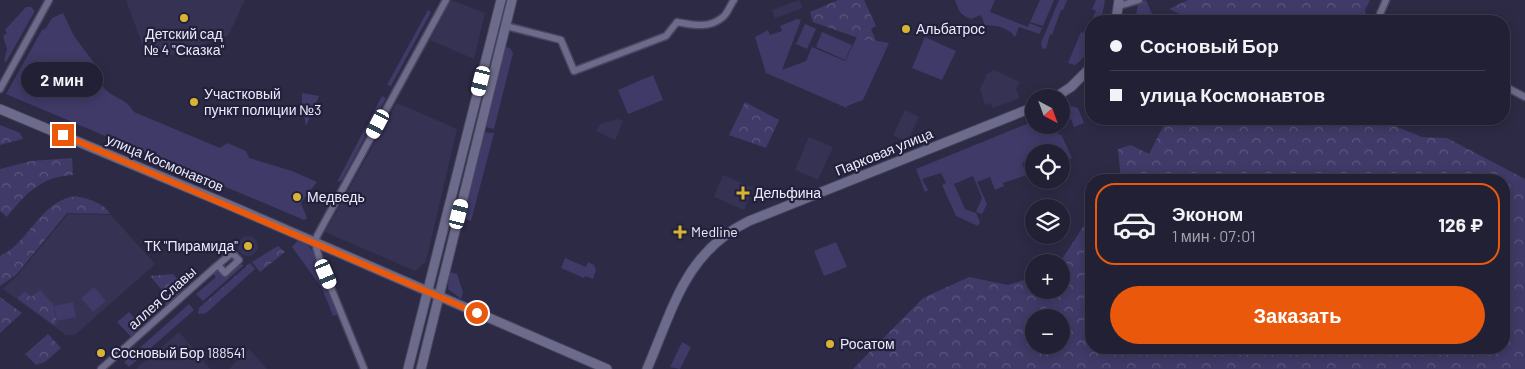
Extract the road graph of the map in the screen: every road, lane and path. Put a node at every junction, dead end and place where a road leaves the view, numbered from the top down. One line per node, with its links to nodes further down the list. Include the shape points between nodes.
1 (49, 0): 12 (street)
2 (446, 0): 18 (street)
3 (501, 0): 20 (street)
4 (512, 0): 10 (street)
5 (734, 0): 10 (street, via 724,16 712,23 700,26 677,22 666,36 574,71 561,40)
6 (1139, 0): 8 (street)
7 (1386, 0): 9 (street)
8 (1119, 3)
9 (1381, 15)
10 (506, 26): 21 (street)
11 (1085, 73): 13 (street)
12 (0, 89)
13 (1069, 89)
14 (1510, 89): 15 (street)
15 (1525, 97)
16 (0, 109): 18 (street, улица Космонавтов)
17 (1025, 111): 27 (street, Парковая улица, via 777,210 718,239 690,272)
18 (315, 243): 20 (street, улица Космонавтов); 23 (street)
19 (218, 265): 22 (street, аллея Славы)
20 (428, 292): 21 (street, улица Космонавтов); 24 (street)
21 (439, 297): 25 (street); 26 (street)
22 (101, 369)
23 (364, 369)
24 (408, 369)
25 (421, 369)
26 (607, 369)
27 (647, 369)

